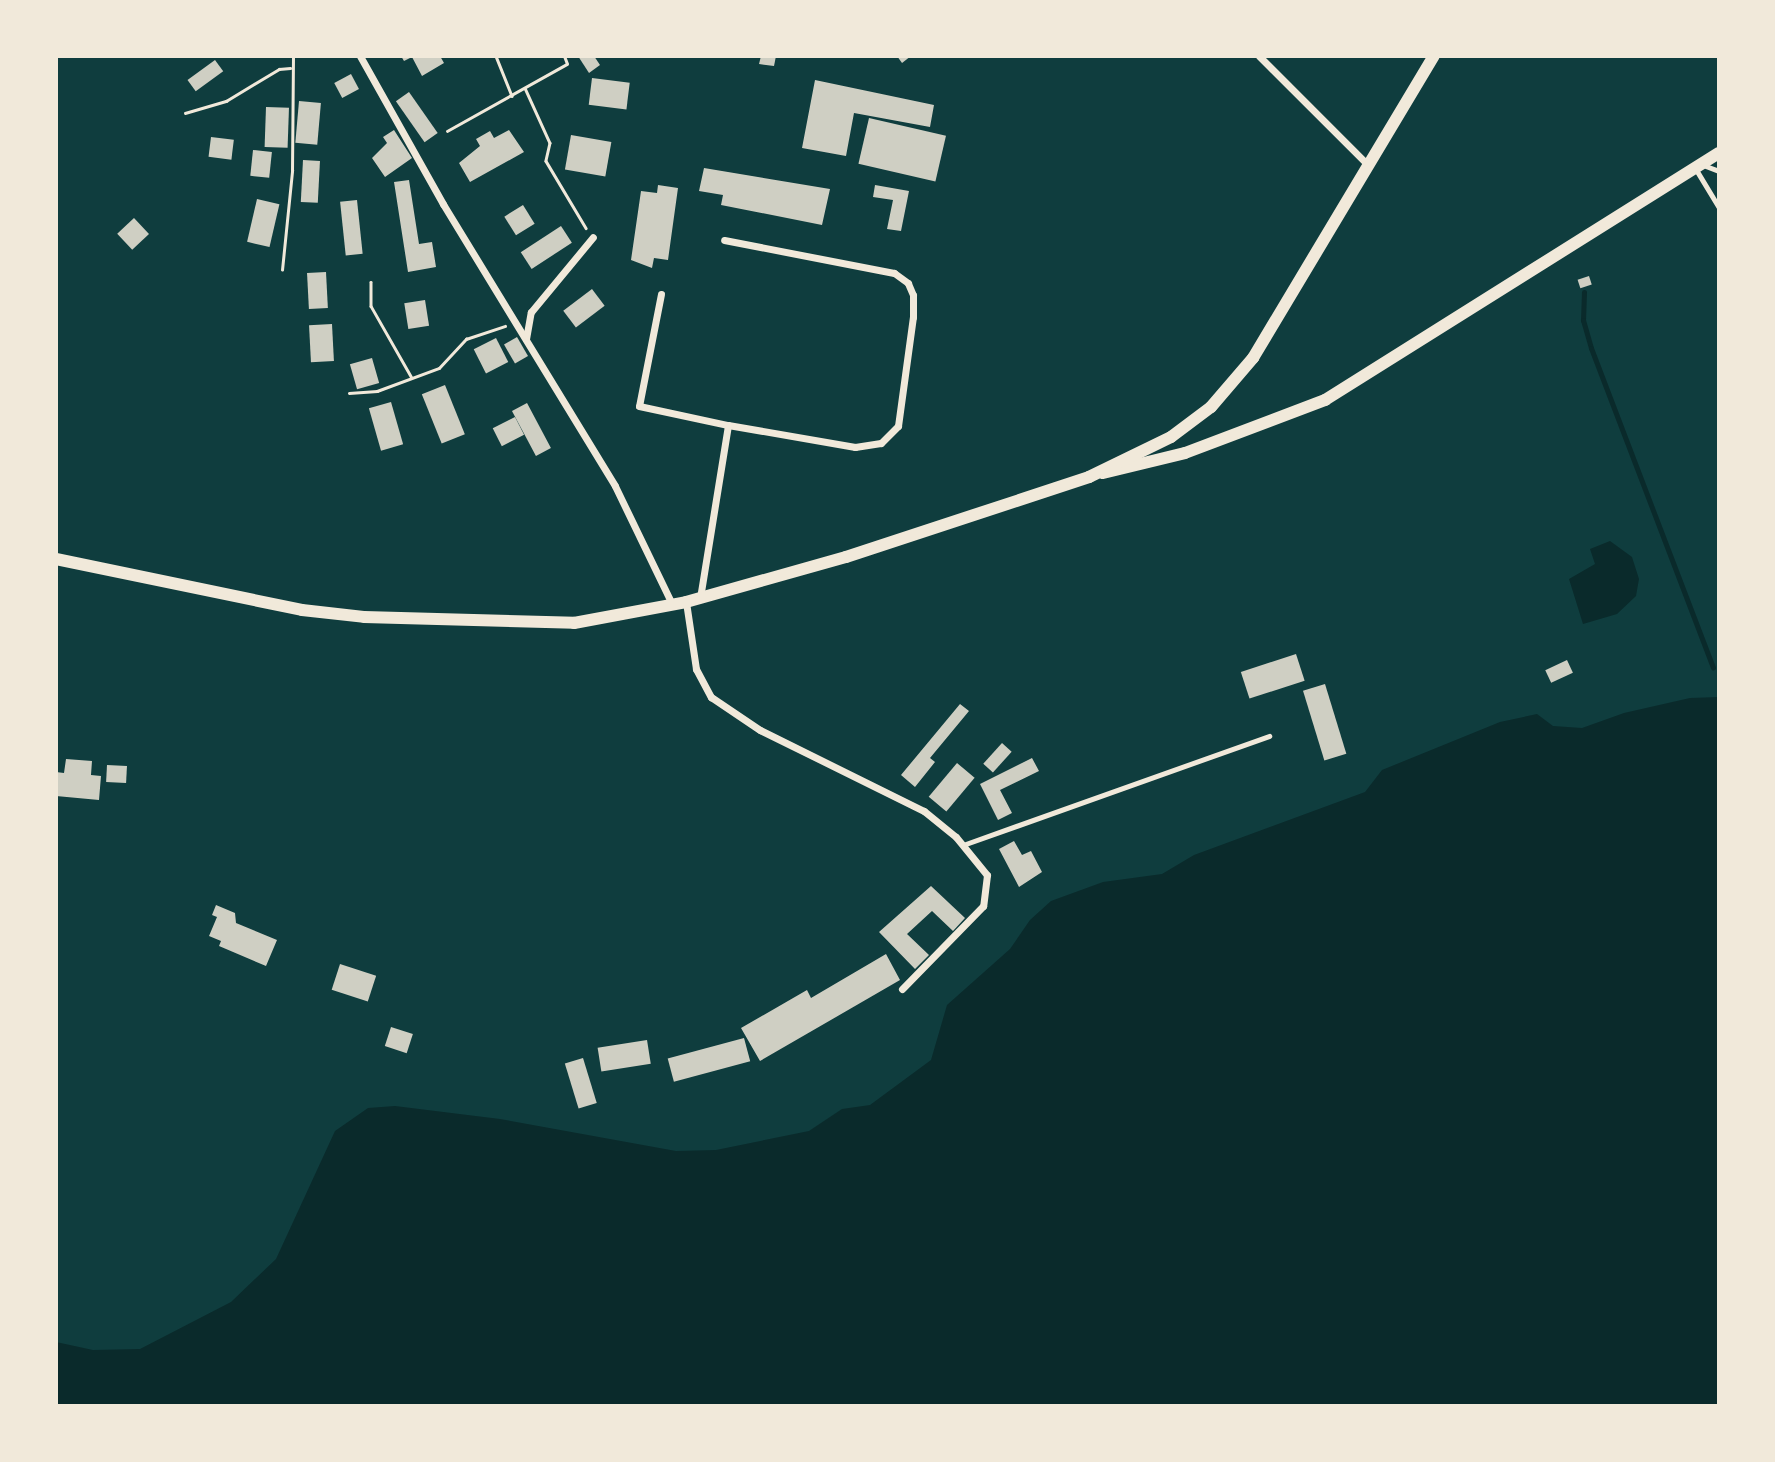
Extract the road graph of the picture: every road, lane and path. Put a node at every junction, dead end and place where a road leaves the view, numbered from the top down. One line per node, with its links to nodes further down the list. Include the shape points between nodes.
1 (293, 56): 7 (path)
2 (360, 56): 22 (street)
3 (496, 56): 9 (path)
4 (565, 56): 8 (path, via 567,64)
5 (1259, 56): 13 (street)
6 (1434, 56): 13 (main road)
7 (290, 68): 10 (path, via 279,69 226,102); 19 (path, via 292,171)
8 (524, 88): 9 (path); 17 (path, via 550,143 546,161)
9 (512, 96): 11 (path)
10 (185, 113)
11 (447, 131)
12 (1719, 153): 14 (main road)
13 (1368, 165): 27 (main road, via 1253,358 1211,407 1171,437)
14 (1699, 166): 15 (lane); 16 (lane); 27 (main road, via 1325,400 1185,453)
15 (1719, 171)
16 (1719, 207)
17 (593, 237): 23 (street, via 531,312)
18 (724, 240): 26 (street, via 894,273 908,283 913,295 898,426 892,436 881,443 855,447)
19 (282, 270)
20 (371, 282): 24 (path, via 371,306)
21 (661, 294): 26 (street, via 639,406)
22 (515, 323): 23 (street); 24 (path, via 466,339 439,368)
23 (526, 340): 31 (street, via 614,486)
24 (411, 376): 25 (path, via 377,391)
25 (349, 394)
26 (728, 425): 29 (street)
27 (1089, 477): 29 (main road, via 846,557)
28 (56, 559): 31 (main road, via 302,610 364,617 574,623)
29 (700, 598): 30 (main road)
30 (686, 602): 31 (main road); 33 (street, via 696,669 711,697 760,730 924,811)
31 (672, 604)
32 (1269, 736): 33 (lane)
33 (963, 845): 34 (street, via 987,875 983,906)
34 (902, 989)

